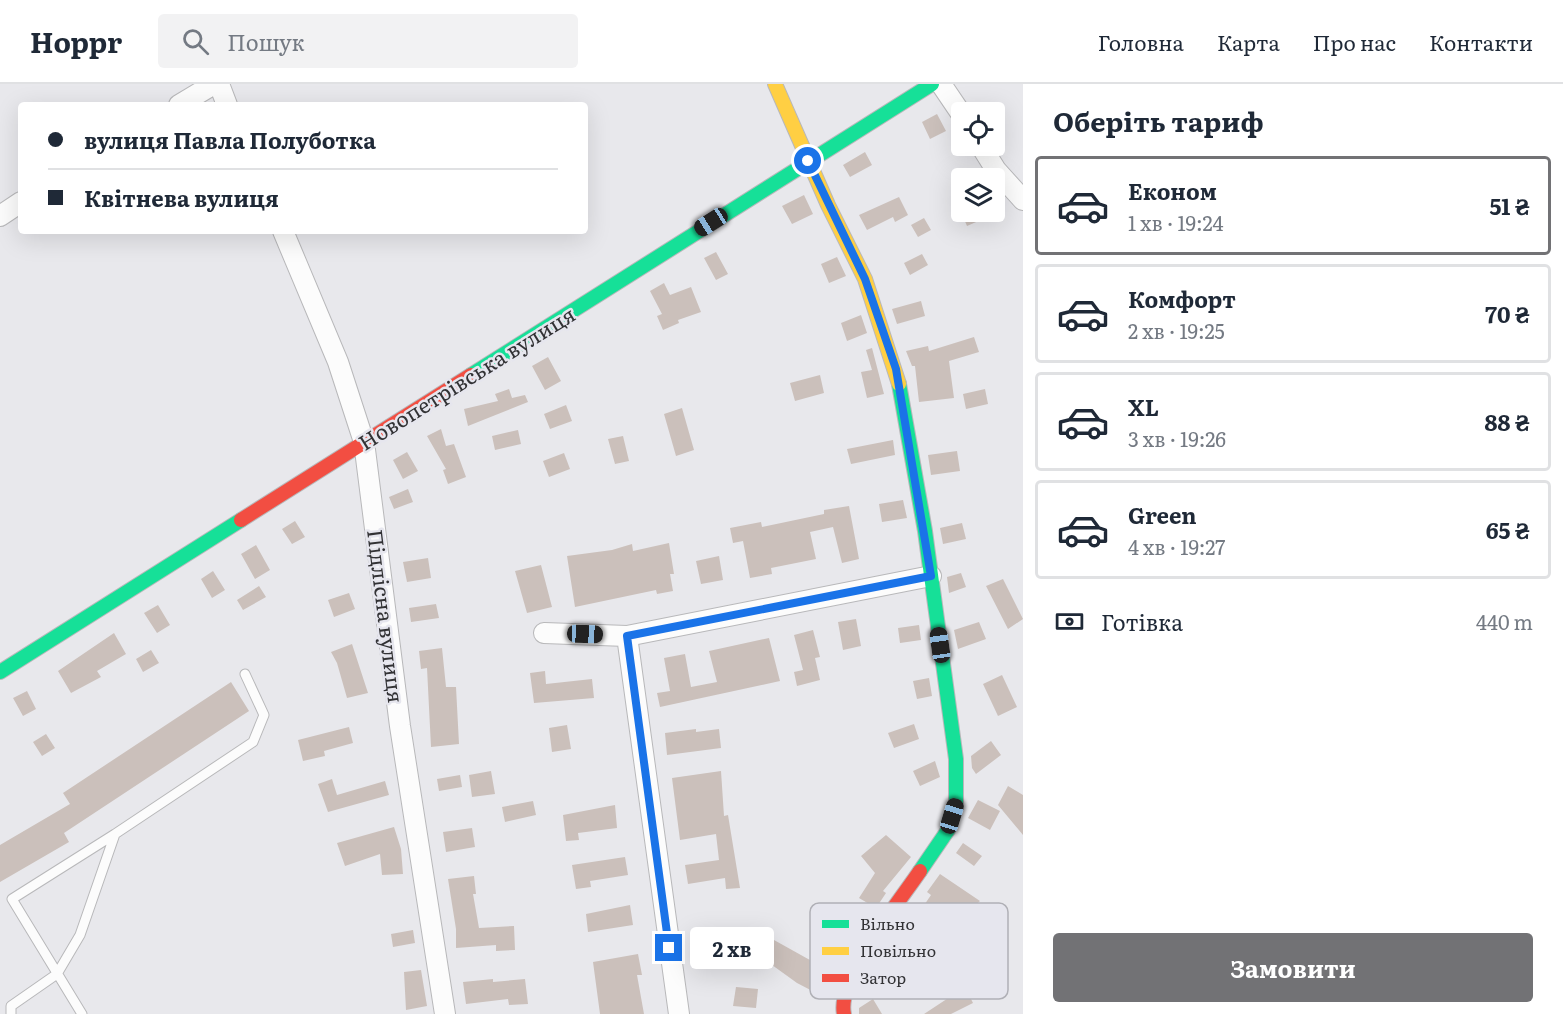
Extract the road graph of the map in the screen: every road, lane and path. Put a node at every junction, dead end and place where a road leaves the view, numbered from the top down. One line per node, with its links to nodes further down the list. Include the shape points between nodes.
1 (217, 84): 5 (street); 6 (street)
2 (774, 84): 9 (street)
3 (933, 84): 9 (street, Новопетрівська вулиця)
4 (941, 84): 7 (street)
5 (184, 102)
6 (226, 102)
7 (953, 102)
8 (988, 156): 10 (street)
9 (808, 161): 14 (street, Новопетрівська вулиця); 15 (street, via 865,279 896,369)
10 (1022, 201)
11 (18, 204): 12 (street)
12 (0, 216)
13 (284, 234): 14 (street, Підлісна вулиця, via 339,362)
14 (363, 442): 18 (street, Новопетрівська вулиця); 26 (street, Підлісна вулиця, via 410,796)
15 (931, 576): 17 (street); 21 (street, via 956,759 956,802 948,830)
16 (544, 633): 17 (street)
17 (627, 636): 27 (street)
18 (0, 672)
19 (245, 674): 20 (lane, via 264,715 253,742)
20 (115, 834): 22 (lane, via 80,935); 22 (lane, via 12,899)
21 (898, 903)
22 (57, 974): 24 (lane, via 11,1006); 25 (lane)
23 (844, 999): 28 (street)
24 (11, 1014)
25 (82, 1014)
26 (445, 1014)
27 (679, 1014)
28 (844, 1014)

